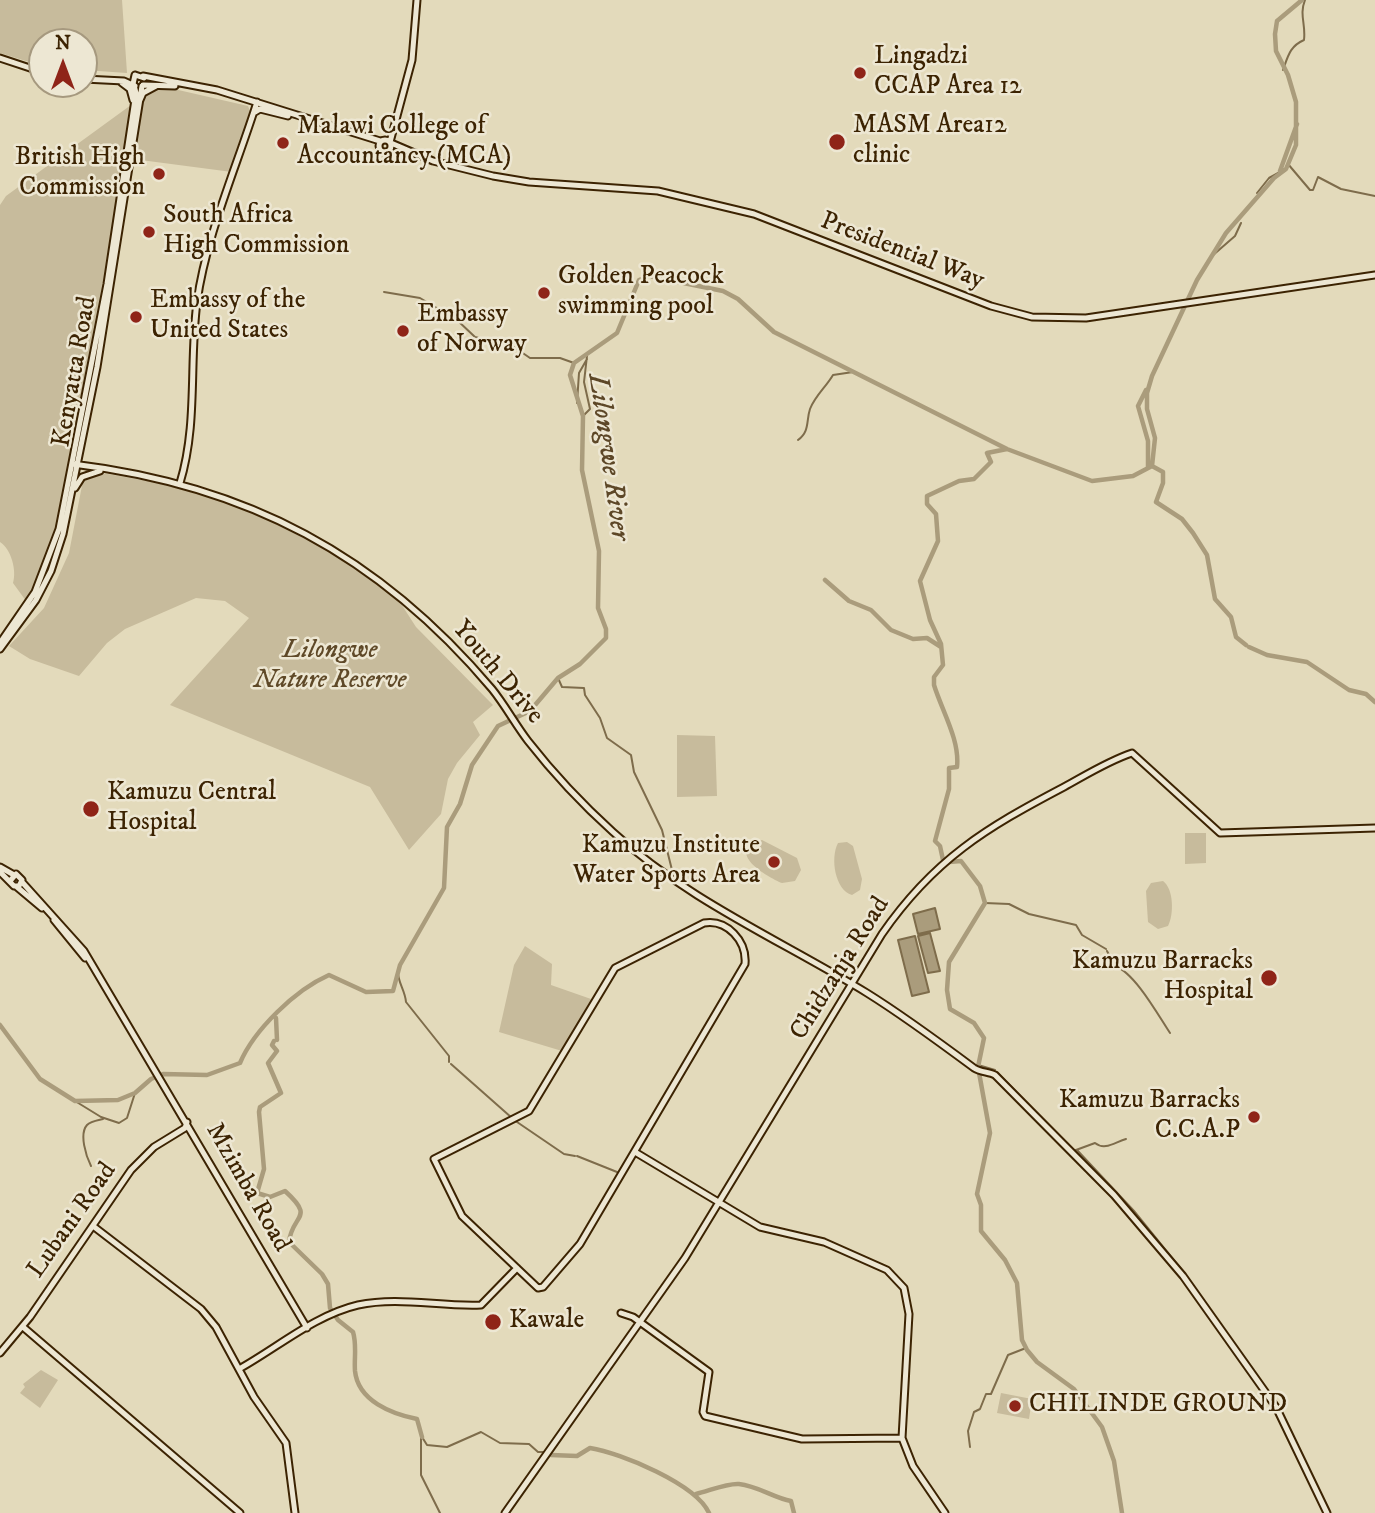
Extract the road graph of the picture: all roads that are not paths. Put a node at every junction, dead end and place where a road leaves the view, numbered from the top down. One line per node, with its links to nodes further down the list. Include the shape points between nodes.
1 (417, 0): 17 (street, via 412,60)
2 (0, 57): 3 (street)
3 (28, 66)
4 (143, 76): 6 (street); 10 (street); 13 (street)
5 (98, 77): 6 (street)
6 (133, 77): 9 (street)
7 (98, 79): 8 (street)
8 (117, 81): 9 (street); 14 (street, via 130,89)
9 (133, 85): 10 (street); 14 (street, Kenyatta Road)
10 (143, 85): 11 (street); 14 (street, Kenyatta Road)
11 (159, 85): 12 (street, via 197,89); 14 (street, via 143,93)
12 (247, 103): 13 (street); 18 (street, via 253,111)
13 (259, 104): 15 (street); 16 (street); 19 (street)
14 (136, 108): 24 (street, Kenyatta Road, via 121,228); 25 (street, Kenyatta Road)
15 (288, 116): 16 (street, via 260,109); 19 (street)
16 (252, 118): 18 (street)
17 (394, 120): 19 (street); 20 (street)
18 (246, 139): 28 (street, via 202,276 190,437)
19 (380, 142): 20 (street, Presidential Way); 21 (street, Presidential Way, via 382,151)
20 (390, 142): 21 (street); 22 (street, Presidential Way)
21 (388, 151): 22 (street, Presidential Way)
22 (421, 157): 23 (street, Presidential Way, via 511,180 649,190 719,204 1021,315 1086,318)
23 (1375, 275)
24 (82, 440): 25 (street, Kenyatta Road); 26 (street, via 83,461)
25 (76, 465): 26 (street, Youth Drive); 29 (street, Kenyatta Road); 30 (street, Kenyatta Road, via 52,555)
26 (89, 467): 27 (street, Youth Drive)
27 (113, 470): 28 (street, Youth Drive); 29 (street, via 82,477)
28 (180, 484): 41 (street, Youth Drive, via 271,515 362,567 435,628 493,690 558,776 618,837 660,871)
29 (71, 500): 30 (street, Kenyatta Road, via 58,553)
30 (34, 600): 31 (street, Kenyatta Road)
31 (25, 614): 32 (street, Kenyatta Road); 33 (street, Kenyatta Road)
32 (0, 643)
33 (0, 649)
34 (1375, 828): 44 (street, Chidzanja Road, via 1220,833 1130,753 1005,817 961,848 914,892)
35 (0, 866): 37 (street)
36 (0, 872): 38 (street)
37 (14, 875): 38 (street); 39 (street)
38 (10, 881): 40 (street)
39 (22, 881): 40 (street); 43 (street, via 70,933)
40 (17, 887): 43 (street, via 53,918)
41 (737, 918): 42 (street); 44 (street, Youth Drive)
42 (731, 930): 46 (street, via 743,946 745,964); 49 (street, via 704,923 615,968 529,1111 434,1159 463,1216)
43 (92, 966): 45 (street, Mzimba Road)
44 (851, 984): 47 (street, Chidzanja Road); 61 (street, Youth Drive, via 978,1070 995,1075 1072,1152 1183,1276 1276,1407)
45 (187, 1122): 48 (street, Lubani Road, via 134,1166); 53 (street, Mzimba Road)
46 (635, 1152): 47 (street); 49 (street, via 578,1248 543,1287 538,1288)
47 (720, 1203): 51 (street, Chidzanja Road); 56 (street, via 769,1231 832,1245 899,1280 908,1297 909,1314)
48 (93, 1226): 52 (street, Lubani Road); 55 (street, via 205,1312)
49 (517, 1268): 53 (street, via 481,1305 392,1301 356,1306)
50 (621, 1313): 51 (street)
51 (640, 1323): 56 (street, via 710,1374 705,1416 802,1439); 59 (street, Chidzanja Road)
52 (23, 1327): 54 (street, Lubani Road); 57 (street)
53 (307, 1328): 55 (street)
54 (0, 1353)
55 (239, 1369): 58 (street, via 286,1443)
56 (902, 1438): 60 (street, via 913,1466)
57 (240, 1513)
58 (295, 1513)
59 (505, 1513)
60 (945, 1513)
61 (1327, 1513)

